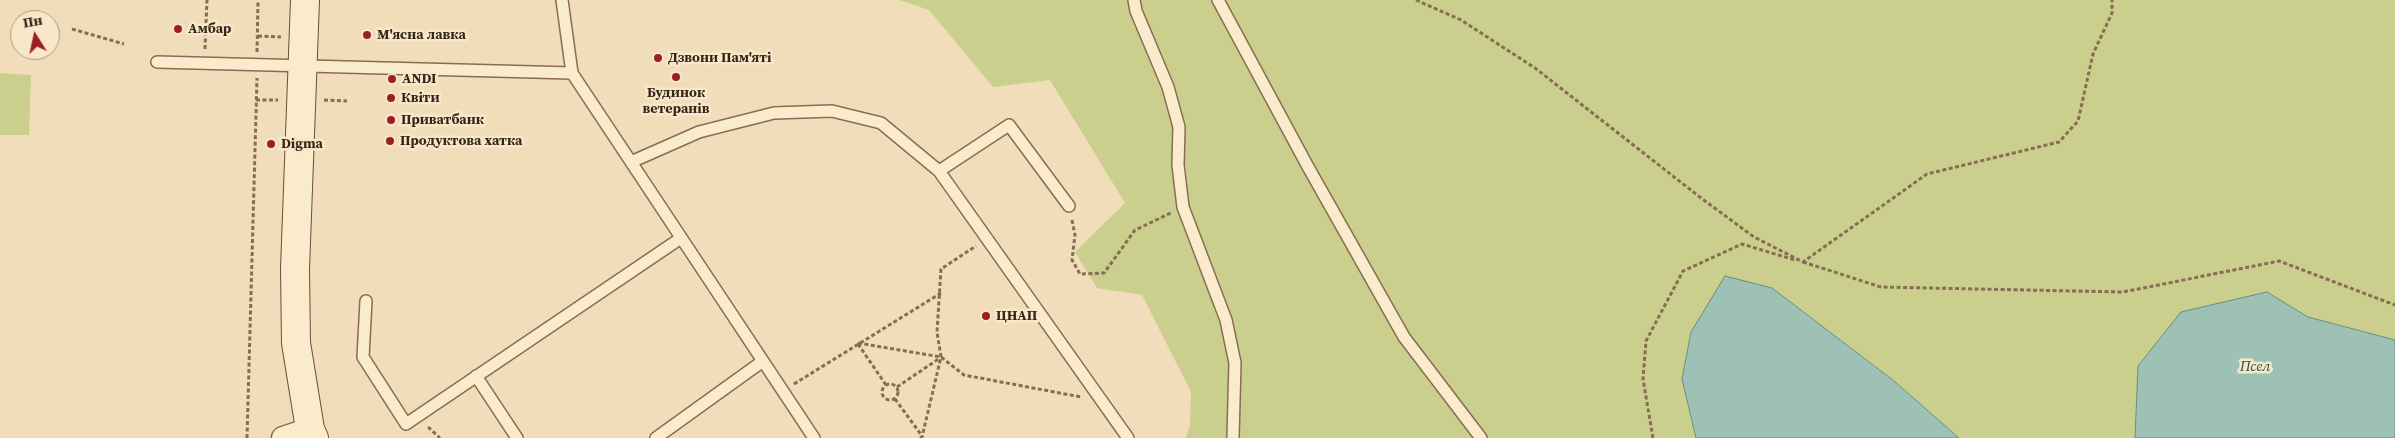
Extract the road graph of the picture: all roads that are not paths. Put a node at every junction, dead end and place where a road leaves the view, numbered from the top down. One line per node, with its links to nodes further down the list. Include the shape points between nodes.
1 (305, 0): 6 (main road)
2 (562, 0): 7 (lane)
3 (1134, 0): 21 (lane, via 1168,87 1179,127 1178,165 1183,207 1230,337 1235,363)
4 (1218, 0): 22 (lane, via 1404,337)
5 (157, 62): 6 (lane)
6 (303, 66): 7 (lane); 15 (main road, via 295,269 296,343)
7 (572, 73): 8 (lane)
8 (631, 162): 9 (lane, via 699,132 774,113 832,111 881,123); 11 (lane)
9 (939, 171): 10 (lane, via 1009,125); 20 (lane)
10 (1069, 206)
11 (681, 238): 13 (lane); 14 (lane)
12 (366, 301): 14 (lane, via 363,357 406,424)
13 (763, 361): 18 (lane); 19 (lane)
14 (476, 376): 17 (lane)
15 (310, 435): 16 (street)
16 (283, 438)
17 (518, 438)
18 (656, 438)
19 (814, 438)
20 (1128, 438)
21 (1233, 438)
22 (1481, 438)

